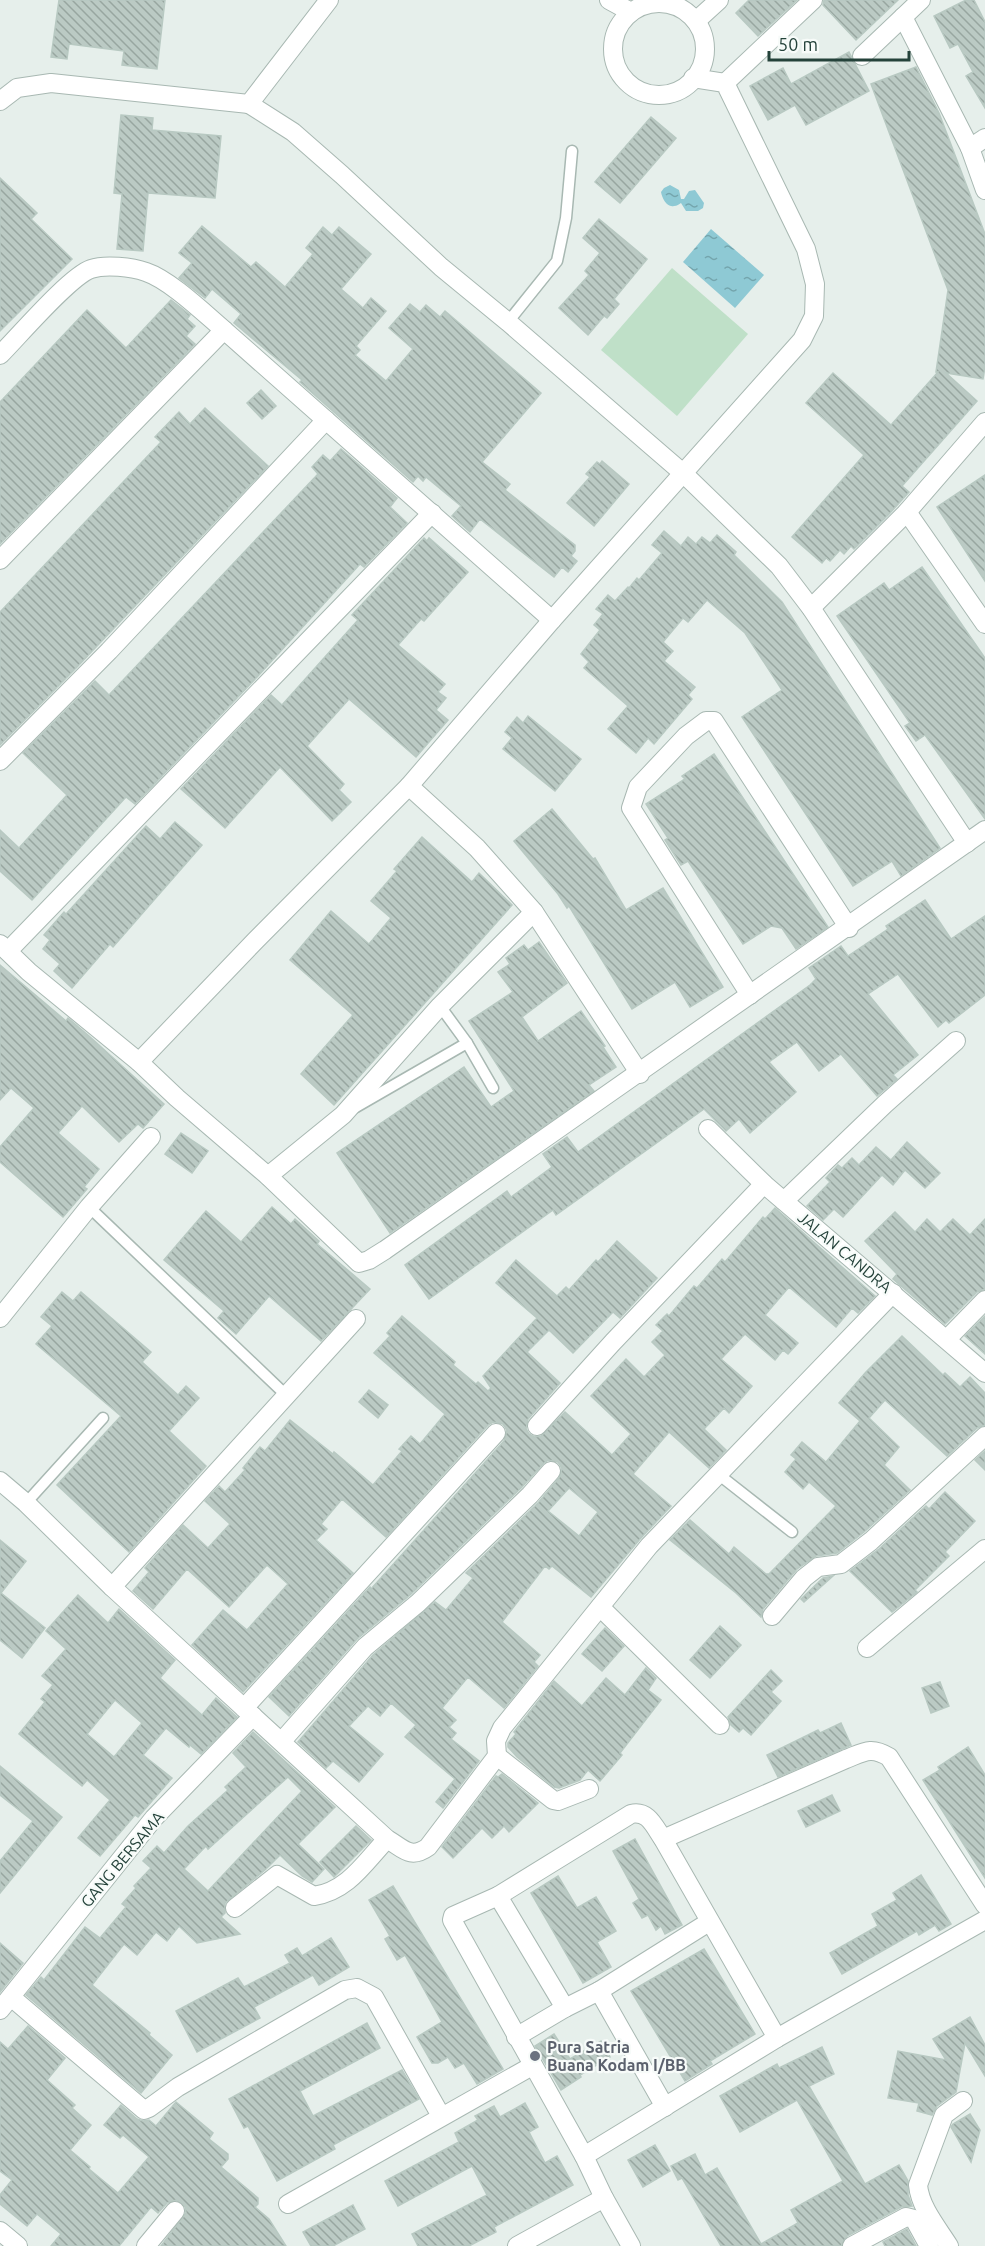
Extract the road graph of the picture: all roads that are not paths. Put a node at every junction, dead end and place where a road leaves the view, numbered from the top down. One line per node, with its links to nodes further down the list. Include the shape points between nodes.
1 (329, 0): 14 (street)
2 (609, 0): 7 (street)
3 (719, 0): 9 (street)
4 (813, 0): 12 (street)
5 (921, 0): 8 (street)
6 (678, 3): 7 (street, via 644,5); 9 (street)
7 (631, 12): 11 (street, via 614,38 613,53 625,81 638,90 668,94)
8 (903, 17): 10 (street); 16 (street)
9 (696, 21): 11 (street, via 705,50 702,65)
10 (862, 56)
11 (693, 78): 12 (street)
12 (725, 83): 24 (street, via 806,249 815,284 814,316 802,340)
13 (0, 101): 14 (street, via 17,88 51,83)
14 (249, 104): 19 (street, via 293,132 441,267)
15 (985, 138): 16 (street)
16 (970, 148): 18 (street)
17 (572, 151): 19 (lane, via 566,218 557,261)
18 (985, 190)
19 (508, 322): 24 (street)
20 (224, 330): 21 (street, via 147,272 89,269); 22 (street); 27 (street)
21 (0, 355)
22 (326, 420): 26 (street); 31 (street, via 110,651)
23 (985, 422): 25 (street)
24 (684, 474): 28 (street, via 778,566); 29 (street)
25 (907, 512): 28 (street); 30 (street)
26 (432, 513): 29 (street); 37 (street)
27 (0, 560)
28 (811, 608): 34 (street)
29 (552, 620): 32 (street)
30 (985, 624)
31 (0, 761)
32 (409, 786): 35 (street, via 477,848); 42 (street)
33 (985, 830): 34 (street)
34 (968, 843): 36 (street)
35 (534, 912): 39 (street); 43 (street)
36 (849, 928): 38 (street); 38 (street, via 714,721 706,721 686,736 638,787 631,808)
37 (4, 948): 42 (street)
38 (750, 995): 43 (street)
39 (440, 1005): 41 (lane); 45 (street)
40 (956, 1041): 50 (street)
41 (467, 1043): 44 (lane); 45 (lane)
42 (139, 1062): 48 (street)
43 (640, 1074): 48 (street, via 369,1260 359,1263)
44 (493, 1088)
45 (343, 1114): 48 (street)
46 (708, 1129): 49 (street, JALAN CANDRA)
47 (151, 1137): 51 (street)
48 (268, 1176)
49 (764, 1184): 50 (street, JALAN CANDRA); 60 (street)
50 (784, 1201): 52 (street, JALAN CANDRA)
51 (89, 1207): 54 (street); 58 (lane)
52 (893, 1293): 56 (street, JALAN CANDRA); 64 (street)
53 (985, 1300): 56 (street)
54 (0, 1318)
55 (356, 1319): 58 (street)
56 (947, 1339): 57 (street, JALAN CANDRA)
57 (985, 1373)
58 (287, 1396): 69 (street)
59 (103, 1418): 66 (lane)
60 (537, 1426)
61 (496, 1433): 73 (street, GANG BERSAMA)
62 (985, 1437): 71 (street, via 871,1541 841,1564 818,1567 804,1578)
63 (551, 1471): 75 (street, via 418,1603 365,1647)
64 (718, 1474): 67 (lane); 70 (street, via 649,1546)
65 (0, 1481): 66 (street)
66 (26, 1503): 69 (street)
67 (792, 1532)
68 (985, 1548): 72 (street)
69 (112, 1587): 73 (street)
70 (600, 1607): 74 (street); 76 (street, via 502,1728 496,1741)
71 (772, 1616)
72 (867, 1648)
73 (248, 1712): 75 (street); 86 (street, GANG BERSAMA, via 154,1818)
74 (720, 1725)
75 (282, 1742): 78 (street)
76 (496, 1756): 77 (street, via 553,1800); 78 (street, via 419,1854)
77 (589, 1789)
78 (387, 1839): 82 (street, via 348,1882 335,1890 314,1896 277,1875)
79 (663, 1839): 80 (street, via 648,1816 631,1814); 81 (street, via 871,1750 890,1757); 84 (street)
80 (498, 1896): 87 (street); 88 (street, via 452,1918)
81 (985, 1905)
82 (235, 1908)
83 (985, 1920): 89 (street)
84 (709, 1922): 85 (street); 89 (street)
85 (598, 1991): 87 (street); 92 (street)
86 (5, 2004): 93 (street, via 144,2110 345,1990 357,1988 374,1997)
87 (565, 2008): 88 (street)
88 (516, 2037): 90 (street)
89 (777, 2038): 92 (street)
90 (532, 2066): 93 (street); 94 (street)
91 (963, 2101): 105 (street, via 944,2115 918,2185 919,2195)
92 (665, 2107): 94 (street)
93 (441, 2116): 96 (street)
94 (584, 2156): 95 (street)
95 (604, 2198): 101 (street); 102 (street)
96 (288, 2204)
97 (175, 2211): 100 (street)
98 (0, 2231): 99 (street)
99 (18, 2246)
100 (146, 2246)
101 (517, 2246)
102 (631, 2246)
103 (852, 2246): 104 (street, via 906,2217 914,2219)
104 (929, 2246)
105 (949, 2246)

